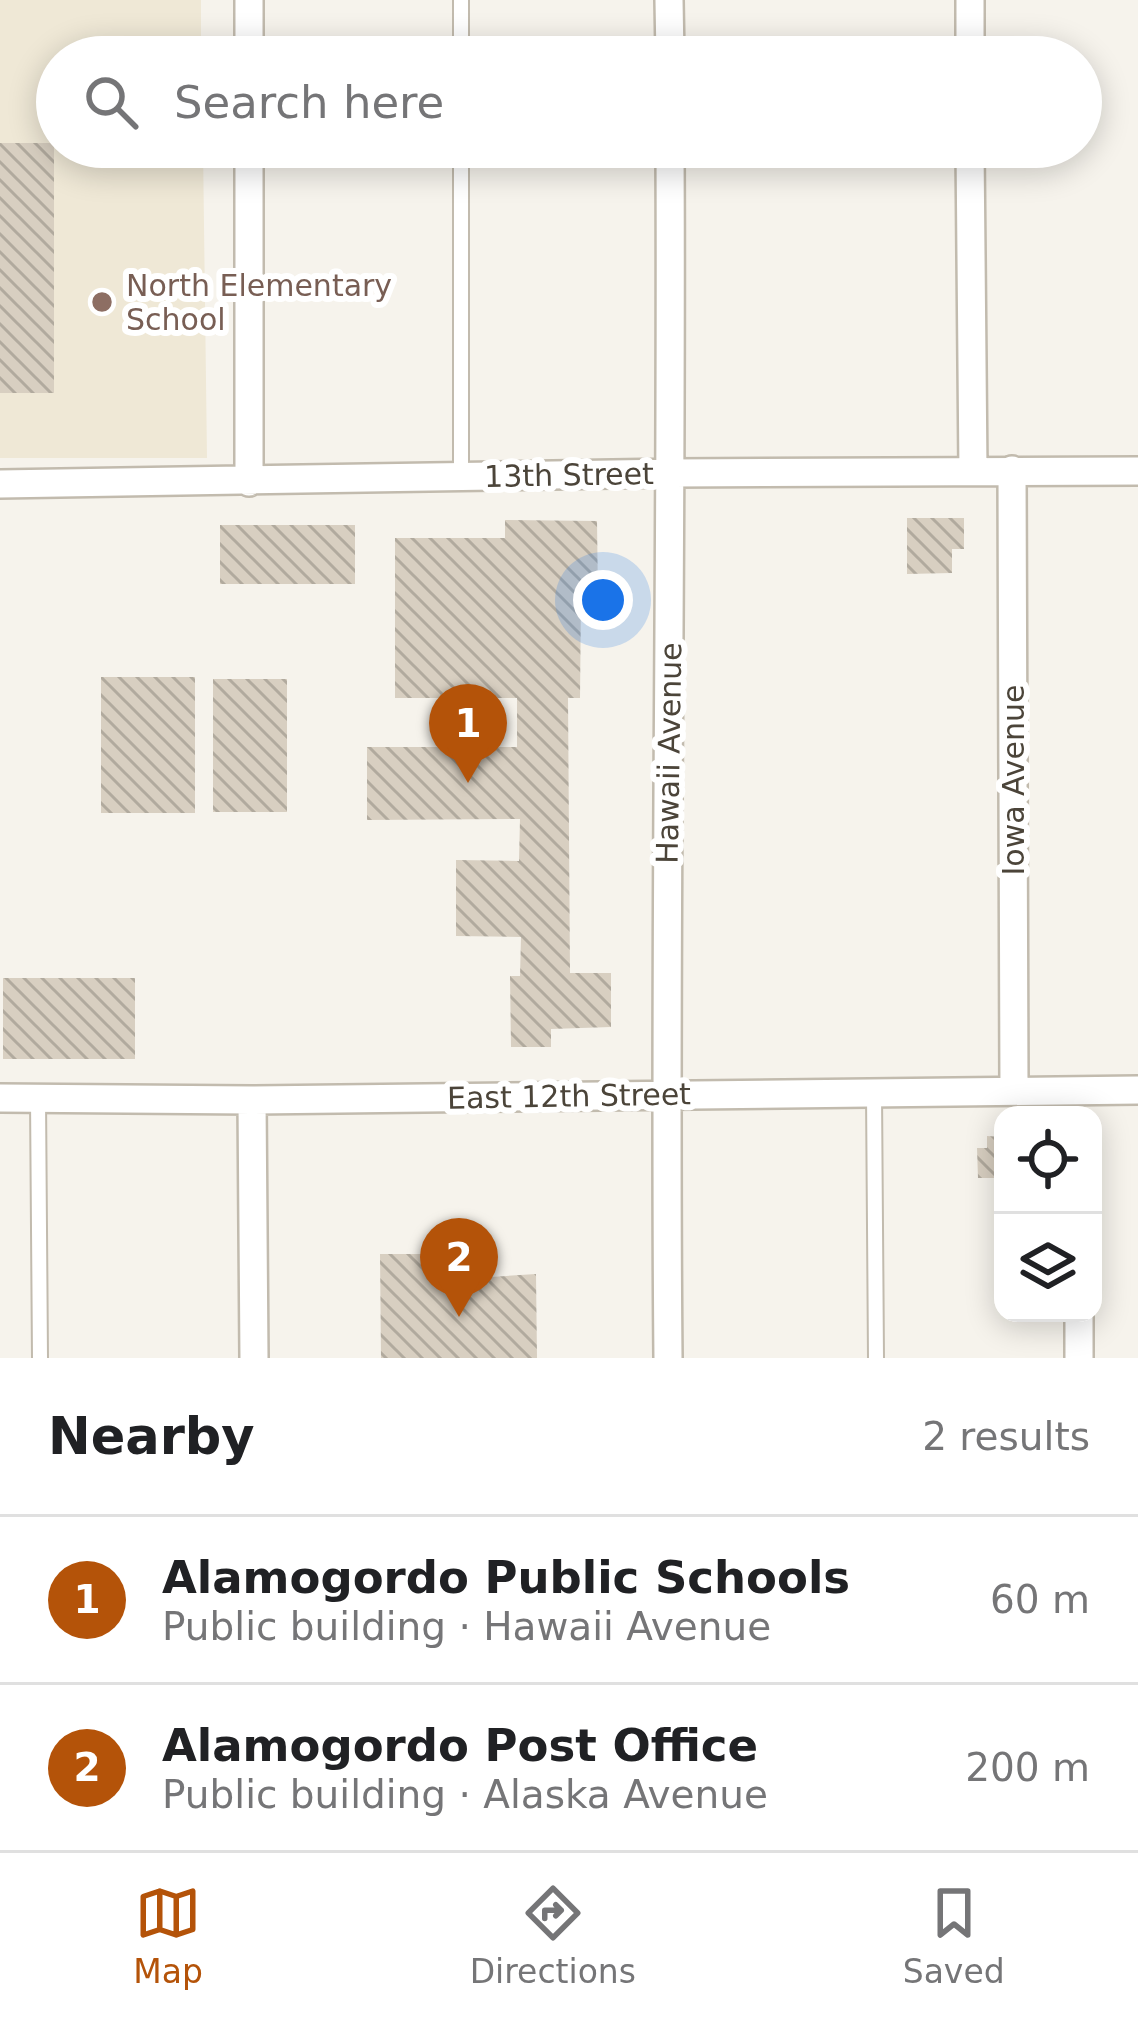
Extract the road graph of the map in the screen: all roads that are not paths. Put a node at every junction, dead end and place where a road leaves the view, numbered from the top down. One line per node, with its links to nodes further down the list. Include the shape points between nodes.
1 (249, 0): 5 (street)
2 (461, 0): 6 (lane)
3 (670, 0): 7 (street)
4 (970, 0): 8 (street)
5 (249, 36)
6 (461, 36)
7 (670, 36)
8 (970, 36)
9 (249, 168): 18 (street)
10 (461, 168): 17 (lane)
11 (670, 168): 16 (street, Hawaii Avenue)
12 (970, 168): 14 (street)
13 (1012, 470): 14 (street, 13th Street); 15 (street, 13th Street); 20 (street, Iowa Avenue)
14 (973, 471): 16 (street, 13th Street)
15 (1138, 471)
16 (672, 473): 17 (street, 13th Street); 23 (street, Hawaii Avenue)
17 (461, 477): 18 (street, 13th Street)
18 (249, 482): 19 (street, 13th Street)
19 (0, 484)
20 (1014, 1090): 22 (street, East 12th Street); 27 (street, East 12th Street)
21 (1138, 1090): 27 (street, East 12th Street)
22 (874, 1092): 23 (street, East 12th Street); 32 (lane)
23 (665, 1094): 26 (street, East 12th Street); 31 (street, Hawaii Avenue)
24 (0, 1098): 25 (street, East 12th Street)
25 (38, 1098): 26 (street, East 12th Street); 29 (lane)
26 (252, 1100): 30 (street)
27 (1077, 1103)
28 (1079, 1322): 33 (street)
29 (40, 1358)
30 (254, 1358)
31 (668, 1358)
32 (876, 1358)
33 (1079, 1358)

